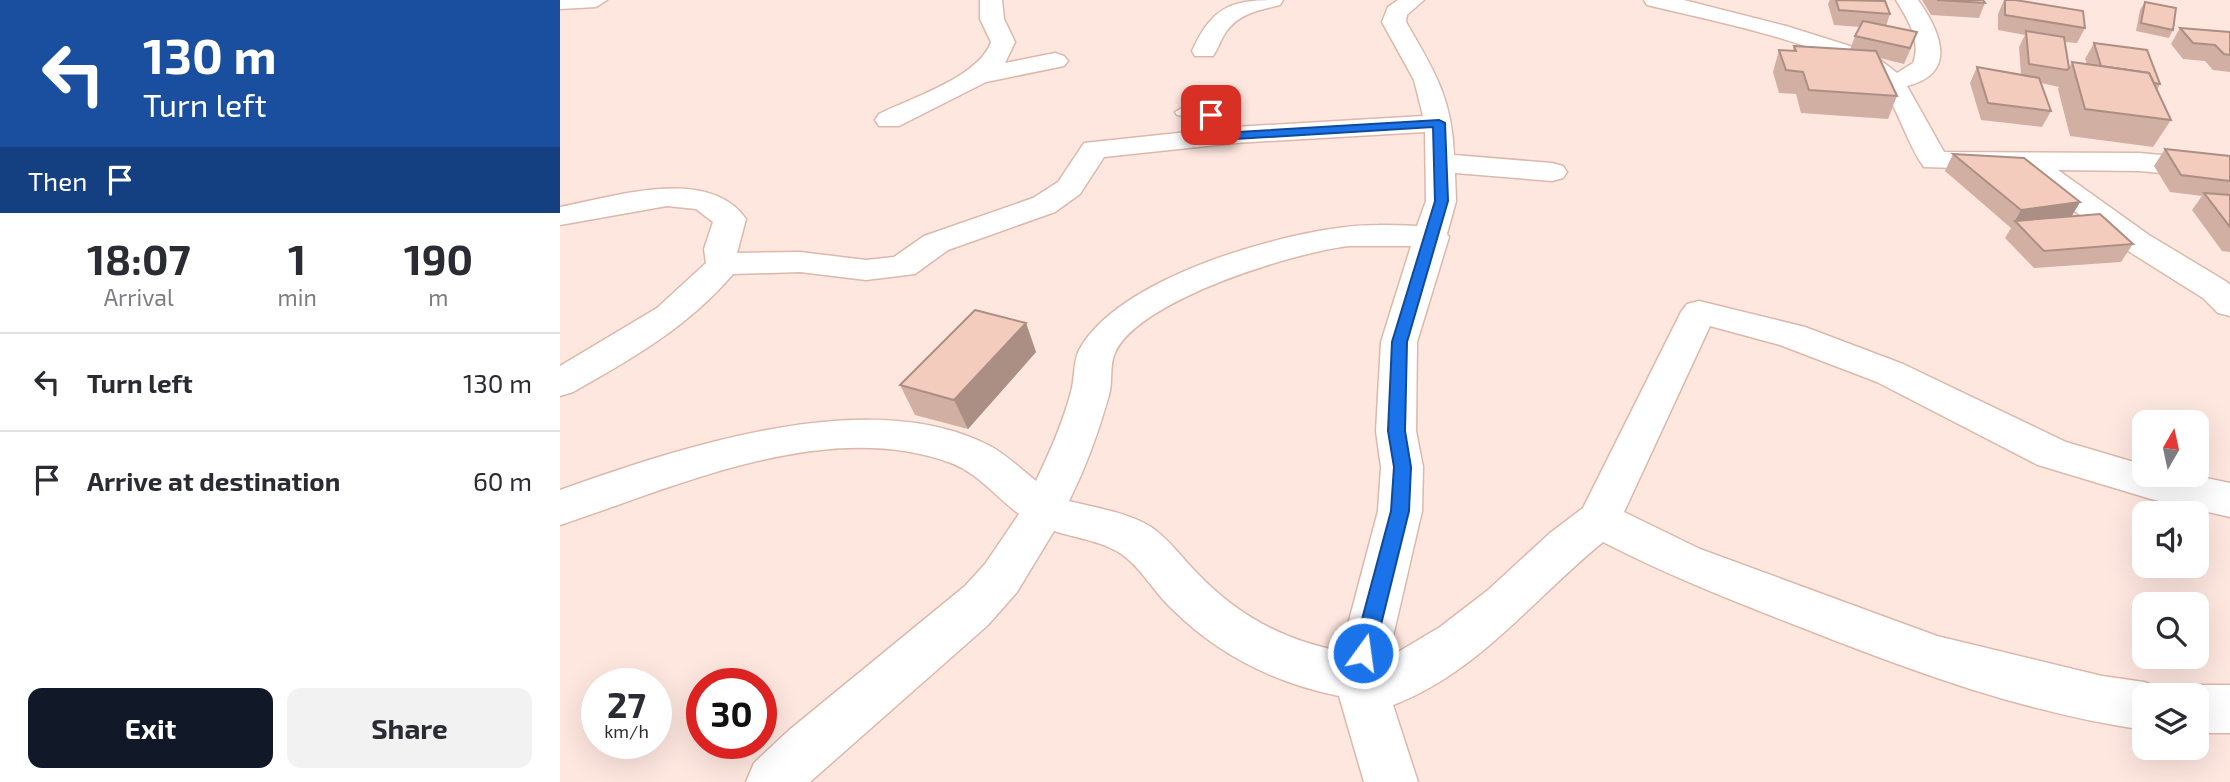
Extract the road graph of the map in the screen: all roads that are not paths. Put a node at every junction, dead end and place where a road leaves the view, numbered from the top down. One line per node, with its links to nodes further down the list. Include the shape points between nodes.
1 (596, 0): 6 (street)
2 (991, 0): 10 (street, via 992,19 1003,41 1000,53)
3 (1272, 0): 8 (street, via 1249,4 1226,17 1213,29)
4 (1655, 0): 11 (street, via 1787,33 1863,62)
5 (1907, 0): 11 (street, via 1929,42 1926,61 1917,74)
6 (560, 2)
7 (1396, 5): 14 (street, via 1394,22 1427,80)
8 (1204, 51)
9 (1055, 61): 10 (street)
10 (978, 76): 13 (street)
11 (1891, 82): 17 (street, via 1934,161)
12 (1182, 112): 15 (lane, via 1211,115)
13 (888, 120)
14 (1439, 123): 15 (street); 16 (street)
15 (1235, 135): 22 (street, via 1094,149 1069,188 1044,205 936,243 902,267 866,270 800,262)
16 (1441, 163): 19 (street); 21 (street, via 1441,201)
17 (2029, 163): 18 (street, via 2139,162); 23 (street)
18 (2230, 170)
19 (1552, 172)
20 (560, 216): 22 (street, via 667,197 704,200 730,219 720,249)
21 (1433, 237): 27 (street, via 1323,240 1184,285 1116,324 1096,353 1090,394); 29 (street, via 1399,342 1396,431 1402,467 1400,511)
22 (723, 264): 24 (street, via 707,285 629,345)
23 (2228, 301)
24 (560, 383)
25 (2230, 500): 28 (street, via 2053,454 1890,373 1792,337 1699,312)
26 (560, 508): 27 (street, via 694,461 852,433 928,439 969,453)
27 (1046, 510): 29 (street, via 1136,541 1222,624 1292,662); 33 (street, via 999,580 966,617 803,751)
28 (1600, 520): 29 (street, via 1505,604 1425,663 1393,682); 30 (street, via 1684,562 1937,658)
29 (1359, 677): 34 (street)
30 (2132, 704)
31 (2209, 709): 32 (street)
32 (2230, 709)
33 (773, 782)
34 (1391, 782)

